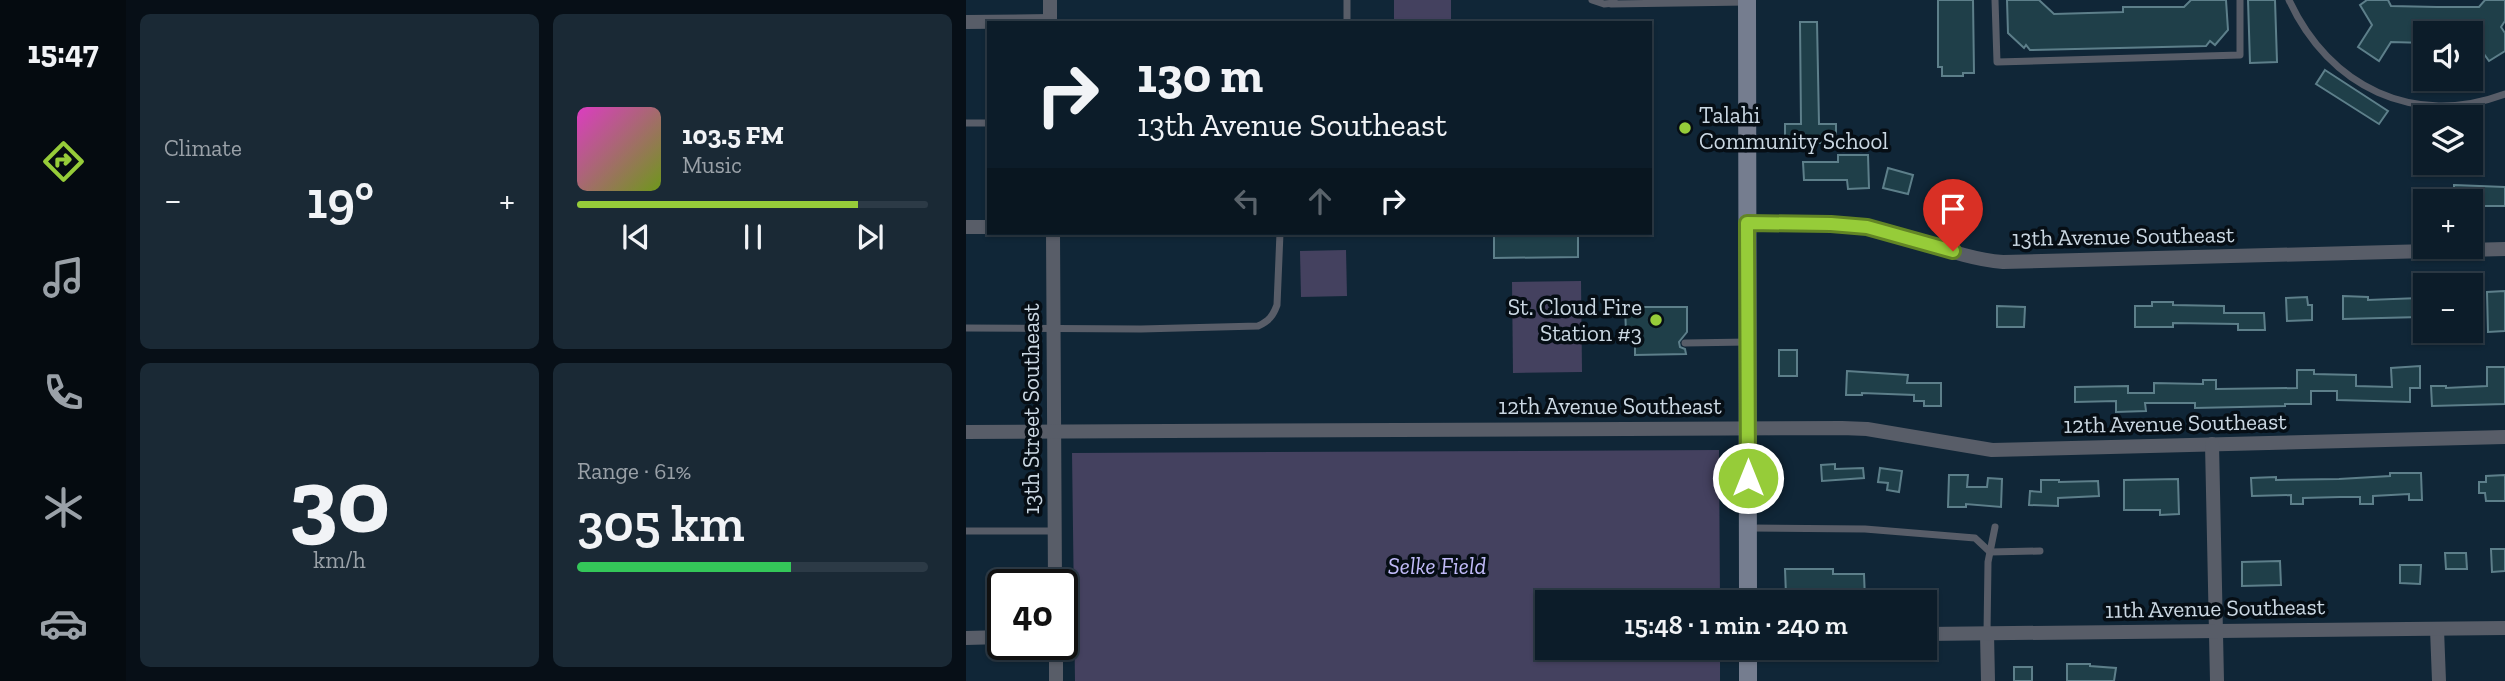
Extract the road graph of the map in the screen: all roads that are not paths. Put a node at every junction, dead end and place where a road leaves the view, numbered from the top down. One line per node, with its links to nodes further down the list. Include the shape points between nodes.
1 (1050, 0): 11 (street)
2 (1346, 0): 12 (lane)
3 (1592, 0): 10 (lane)
4 (1622, 0): 10 (lane)
5 (1995, 0): 6 (lane, via 1997,62 2240,55)
6 (2240, 0)
7 (2289, 0): 15 (lane, via 2325,55 2360,82 2394,99 2455,107)
8 (1657, 1): 9 (lane); 10 (lane)
9 (1747, 1): 18 (street)
10 (1611, 4)
11 (1050, 21)
12 (1346, 21)
13 (966, 22): 14 (street)
14 (987, 22)
15 (2505, 94)
16 (987, 122): 17 (lane)
17 (966, 123)
18 (1747, 223): 23 (street, 13th Avenue Southeast, via 1867,227 2003,262); 26 (street)
19 (987, 227): 20 (street)
20 (966, 228)
21 (1053, 235): 25 (street, 13th Street Southeast)
22 (1280, 235): 25 (lane, via 1277,305 1267,322 1249,327)
23 (2505, 249)
24 (966, 328): 25 (lane)
25 (1053, 328): 29 (street, 13th Street Southeast)
26 (1748, 342): 27 (lane); 28 (street)
27 (1685, 343)
28 (1748, 428): 29 (street, 12th Avenue Southeast); 32 (street, 12th Avenue Southeast, via 1867,429 1992,450); 34 (street)
29 (1054, 430): 30 (street, 12th Avenue Southeast); 36 (street, 13th Street Southeast)
30 (966, 432)
31 (2505, 437): 32 (street, 12th Avenue Southeast)
32 (2212, 444): 43 (street)
33 (1995, 527): 38 (lane)
34 (1748, 528): 38 (lane, via 1865,529 1975,538); 40 (street)
35 (966, 531): 36 (lane)
36 (1055, 531): 39 (street, 13th Street Southeast)
37 (2040, 551): 38 (lane)
38 (1990, 552): 44 (lane)
39 (1055, 569)
40 (1748, 590)
41 (2505, 628): 42 (street, 11th Avenue Southeast)
42 (2437, 629): 43 (street, 11th Avenue Southeast); 54 (street)
43 (2218, 630): 44 (street, 11th Avenue Southeast); 53 (street)
44 (1987, 633): 45 (street, 11th Avenue Southeast); 52 (street)
45 (1937, 634)
46 (966, 638): 47 (street)
47 (987, 638)
48 (1056, 660): 50 (street)
49 (1748, 660): 51 (street)
50 (1056, 681)
51 (1748, 681)
52 (1988, 681)
53 (2217, 681)
54 (2439, 681)

